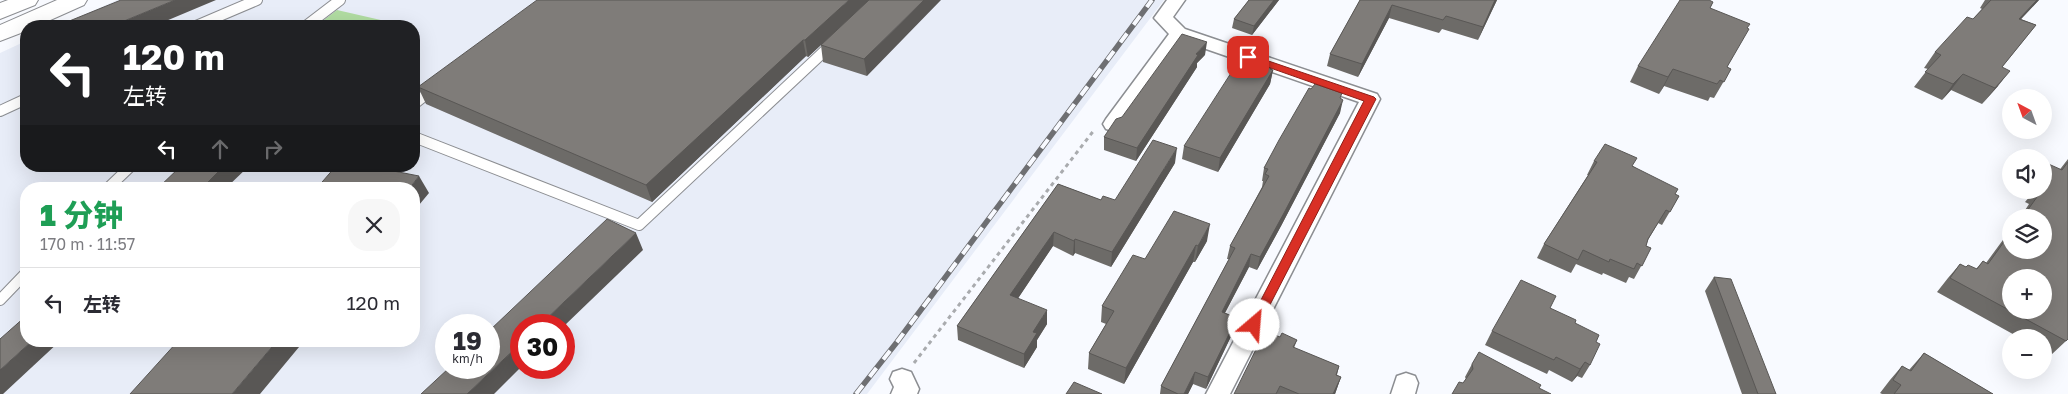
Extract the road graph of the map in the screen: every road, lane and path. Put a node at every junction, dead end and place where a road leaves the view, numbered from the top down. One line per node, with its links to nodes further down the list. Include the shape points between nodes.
1 (27, 0): 6 (highway)
2 (76, 0): 7 (highway)
3 (257, 0): 8 (lane)
4 (340, 0): 9 (lane)
5 (1176, 0): 11 (street, via 1163,18)
6 (0, 12)
7 (31, 20)
8 (210, 20)
9 (314, 20)
10 (20, 25): 12 (highway)
11 (1179, 33): 18 (street); 25 (street, via 1370,99)
12 (0, 34)
13 (836, 41): 19 (lane, via 639,225)
14 (438, 85): 15 (lane)
15 (420, 99)
16 (20, 103): 17 (lane)
17 (0, 111)
18 (1112, 124): 24 (path, via 1099,123)
19 (420, 139)
20 (125, 172): 21 (lane)
21 (115, 182)
22 (20, 279): 23 (lane)
23 (0, 300)
24 (902, 386)
25 (1218, 394)

